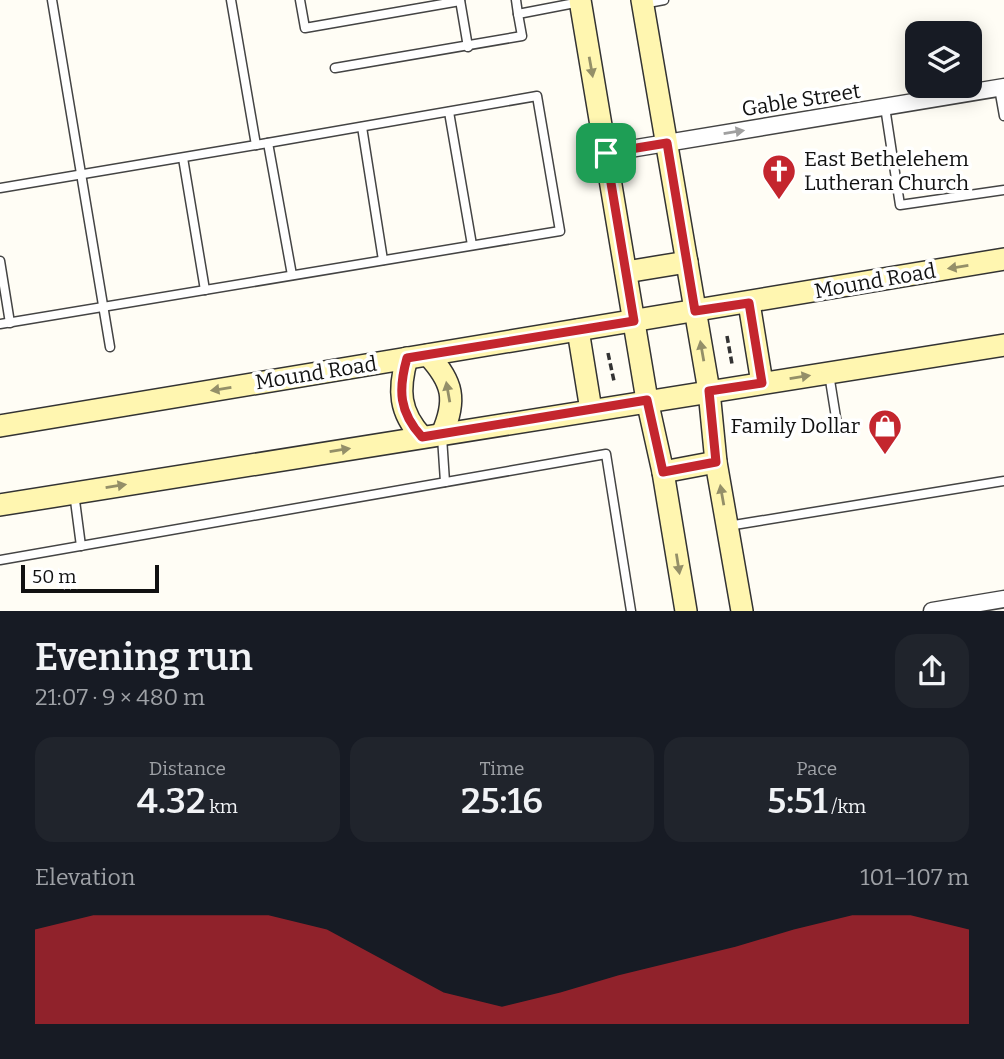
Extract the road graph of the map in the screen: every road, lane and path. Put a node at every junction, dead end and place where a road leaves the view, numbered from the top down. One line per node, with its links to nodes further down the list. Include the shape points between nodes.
1 (52, 0): 22 (lane)
2 (231, 0): 19 (lane)
3 (300, 0): 6 (lane, via 305,28)
4 (516, 0): 9 (lane)
5 (664, 0): 8 (lane)
6 (460, 1): 10 (lane)
7 (580, 1): 9 (lane); 20 (main road, one-way to 20)
8 (643, 2): 18 (main road)
9 (518, 14): 10 (lane, via 522,36)
10 (468, 47): 11 (lane)
11 (335, 68)
12 (1002, 87): 13 (street, Gable Street); 15 (lane)
13 (886, 107): 18 (street, Gable Street, one-way to 13); 24 (lane, via 900,205)
14 (449, 112): 16 (lane); 25 (lane); 25 (lane, via 537,96 560,231)
15 (1004, 116)
16 (362, 127): 17 (lane); 27 (lane)
17 (268, 143): 19 (lane); 31 (lane)
18 (667, 143): 20 (street, Gable Street); 29 (main road)
19 (257, 145): 21 (lane)
20 (606, 153): 30 (main road)
21 (183, 158): 22 (lane); 32 (lane)
22 (81, 175): 23 (lane); 34 (lane)
23 (0, 188)
24 (1004, 190)
25 (472, 246): 27 (lane)
26 (1004, 259): 33 (main road, Mound Road, one-way to 33)
27 (383, 260): 31 (lane)
28 (0, 261): 37 (lane)
29 (687, 261): 30 (main road); 35 (main road)
30 (626, 272): 36 (main road)
31 (292, 275): 32 (lane)
32 (205, 290): 34 (lane)
33 (749, 303): 35 (main road, Mound Road); 48 (main road)
34 (103, 307): 37 (lane); 42 (lane)
35 (695, 311): 36 (main road, Mound Road); 49 (main road, one-way to 35)
36 (634, 321): 39 (main road, Mound Road); 50 (main road)
37 (10, 323): 38 (lane)
38 (0, 324)
39 (578, 330): 44 (main road, Mound Road); 51 (main road)
40 (727, 336): 45 (path)
41 (1004, 345): 46 (main road)
42 (110, 347)
43 (608, 353): 47 (path)
44 (418, 357): 52 (main road, Mound Road, one-way to 52); 54 (main road, via 401,387 402,400 412,426); 54 (main road, one-way to 44, via 451,414 450,393 444,372)
45 (732, 365)
46 (829, 373): 48 (main road, one-way to 46); 53 (lane)
47 (614, 381)
48 (762, 383): 49 (main road)
49 (709, 391): 50 (main road); 55 (main road)
50 (647, 400): 51 (main road); 56 (main road)
51 (591, 410): 54 (main road)
52 (0, 426)
53 (838, 430)
54 (432, 435): 58 (lane); 59 (main road, one-way to 54)
55 (716, 462): 56 (main road); 63 (main road, one-way to 55)
56 (663, 472): 68 (main road, one-way to 68)
57 (1004, 481): 62 (lane)
58 (445, 482): 64 (lane); 67 (lane, via 606,454)
59 (74, 493): 61 (main road); 64 (lane)
60 (848, 497): 62 (lane)
61 (0, 505)
62 (849, 507): 63 (lane)
63 (728, 526): 69 (main road)
64 (81, 545): 65 (lane)
65 (0, 560)
66 (1004, 599): 70 (street)
67 (631, 611)
68 (686, 611)
69 (742, 611)
70 (932, 611)

